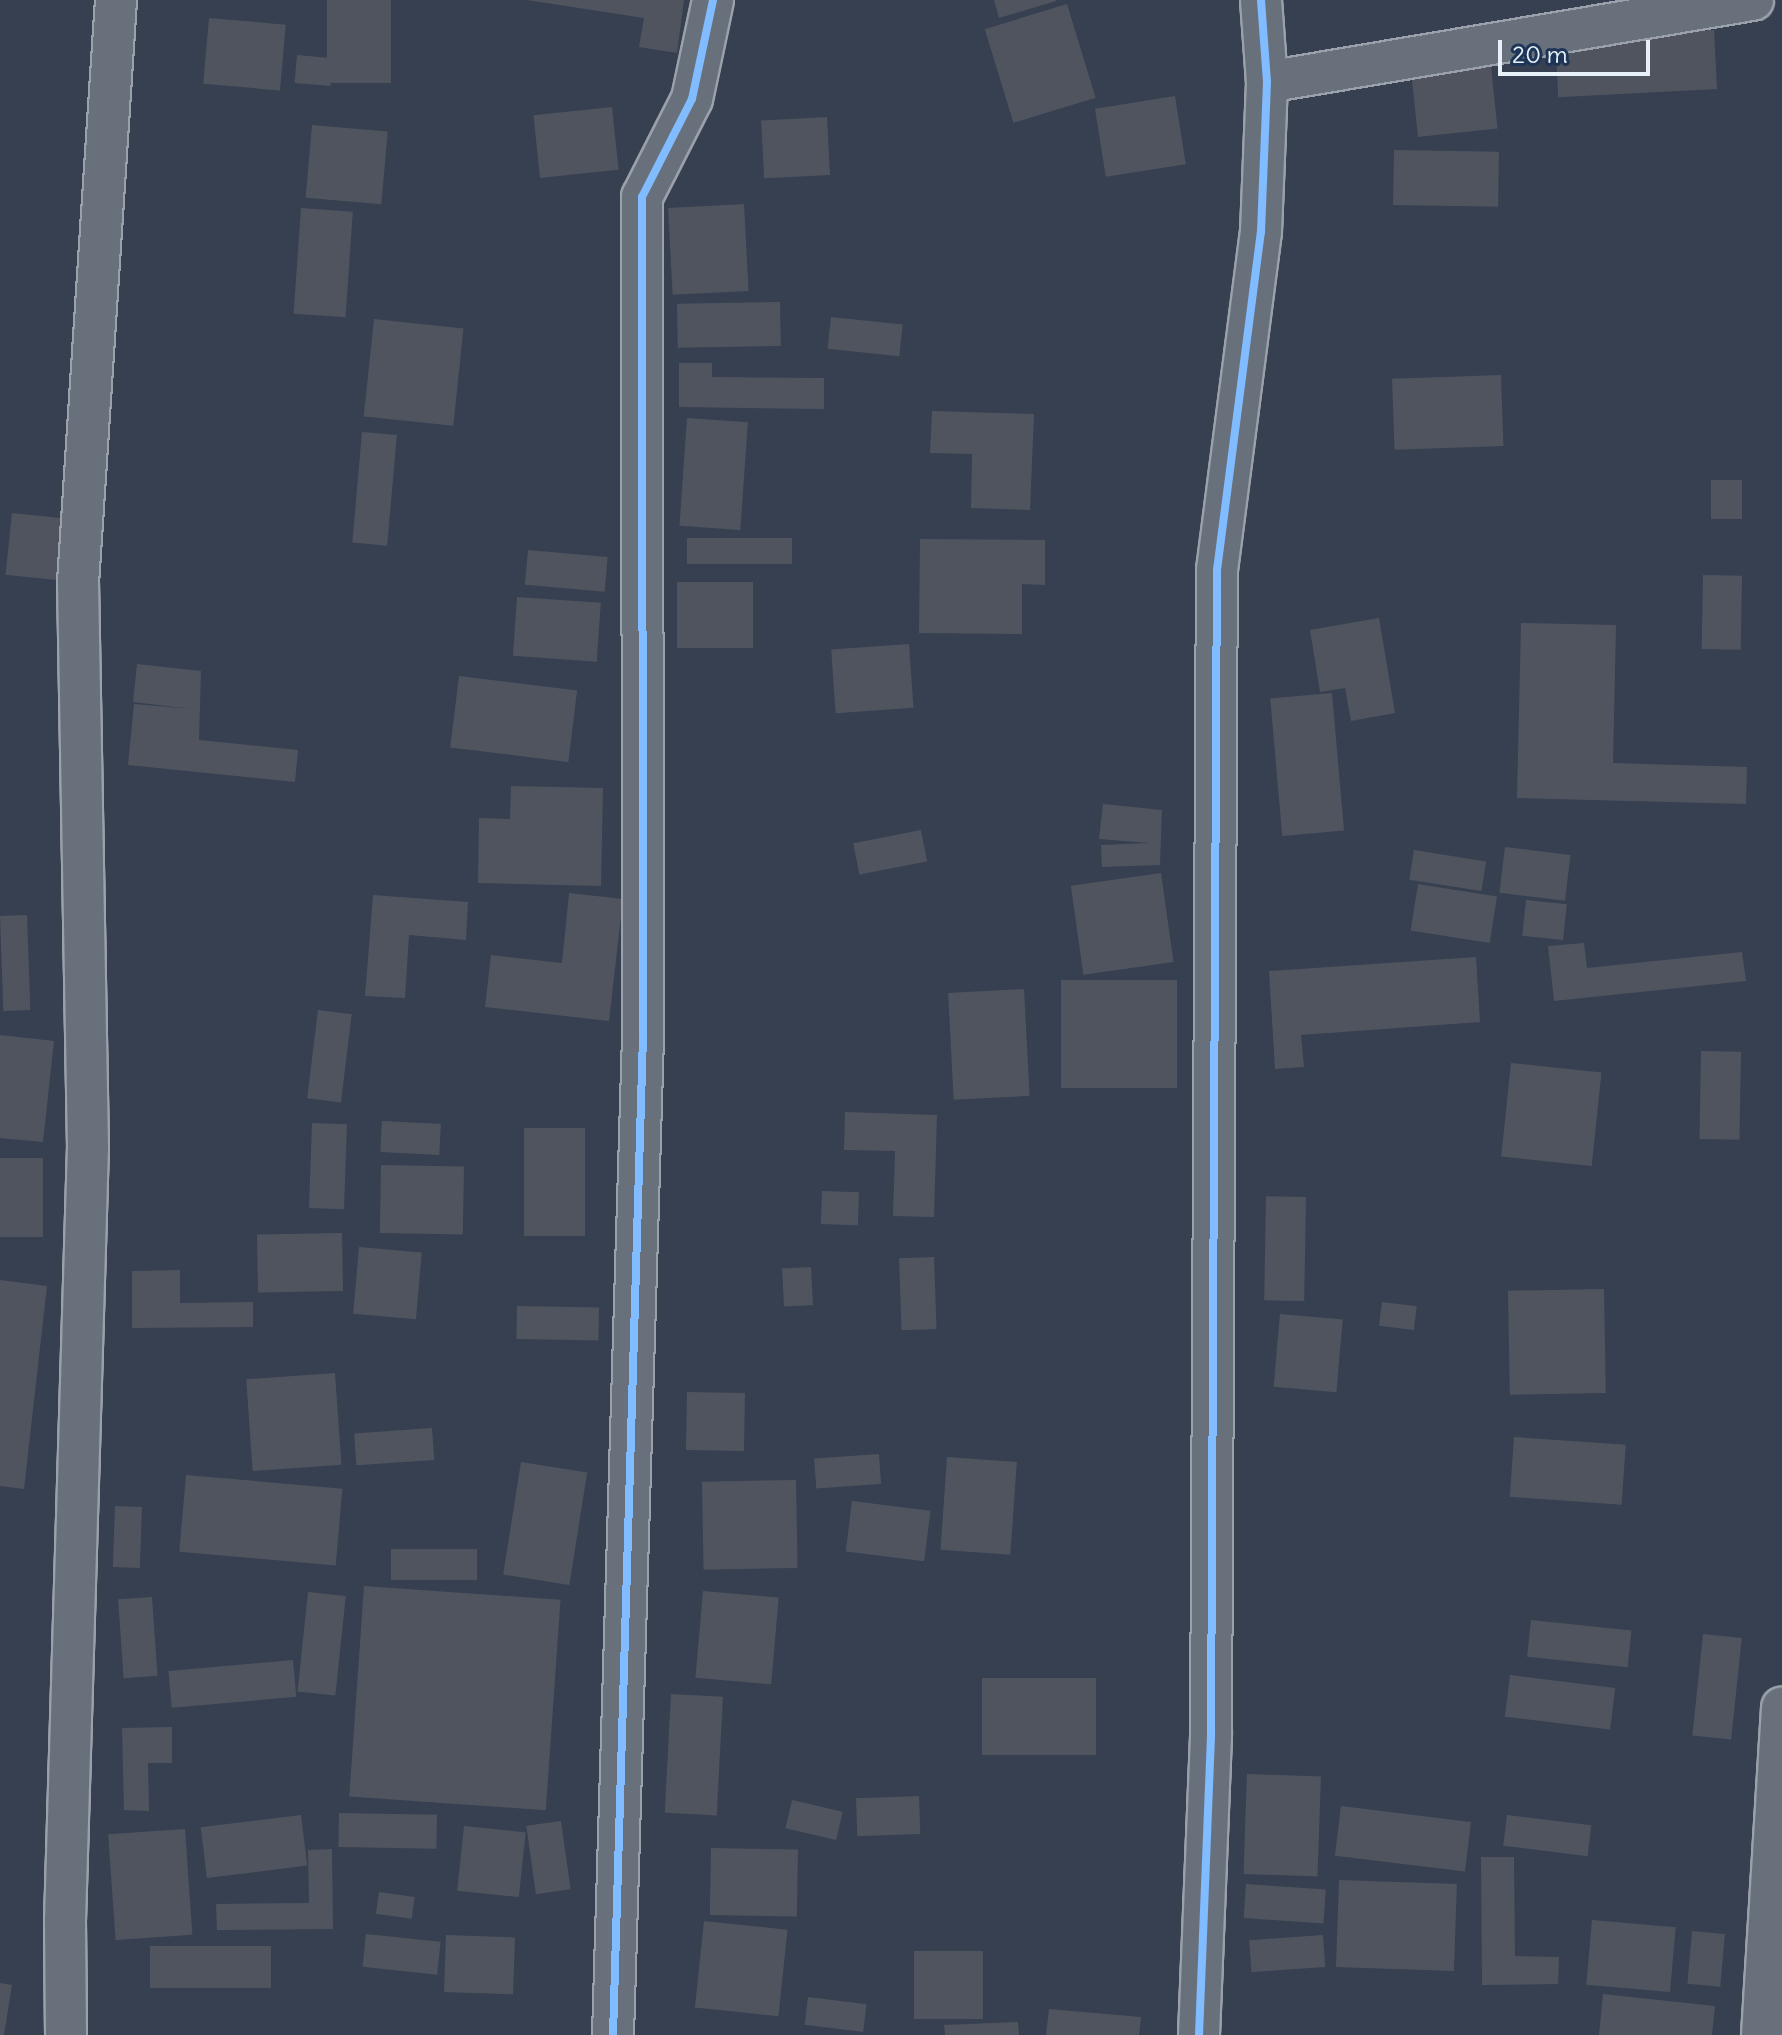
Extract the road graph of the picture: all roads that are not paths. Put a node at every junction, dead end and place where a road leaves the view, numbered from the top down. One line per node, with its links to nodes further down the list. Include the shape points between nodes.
1 (116, 0): 8 (street, via 78,583 88,1148)
2 (713, 0): 9 (street, via 692,99 642,197 643,1035)
3 (1261, 0): 5 (street)
4 (1753, 0): 5 (street)
5 (1267, 82): 10 (street, via 1261,232 1217,570 1211,1736)
6 (1782, 1708): 7 (street)
7 (1774, 1986): 11 (street)
8 (66, 2035)
9 (613, 2035)
10 (1199, 2035)
11 (1762, 2035)

